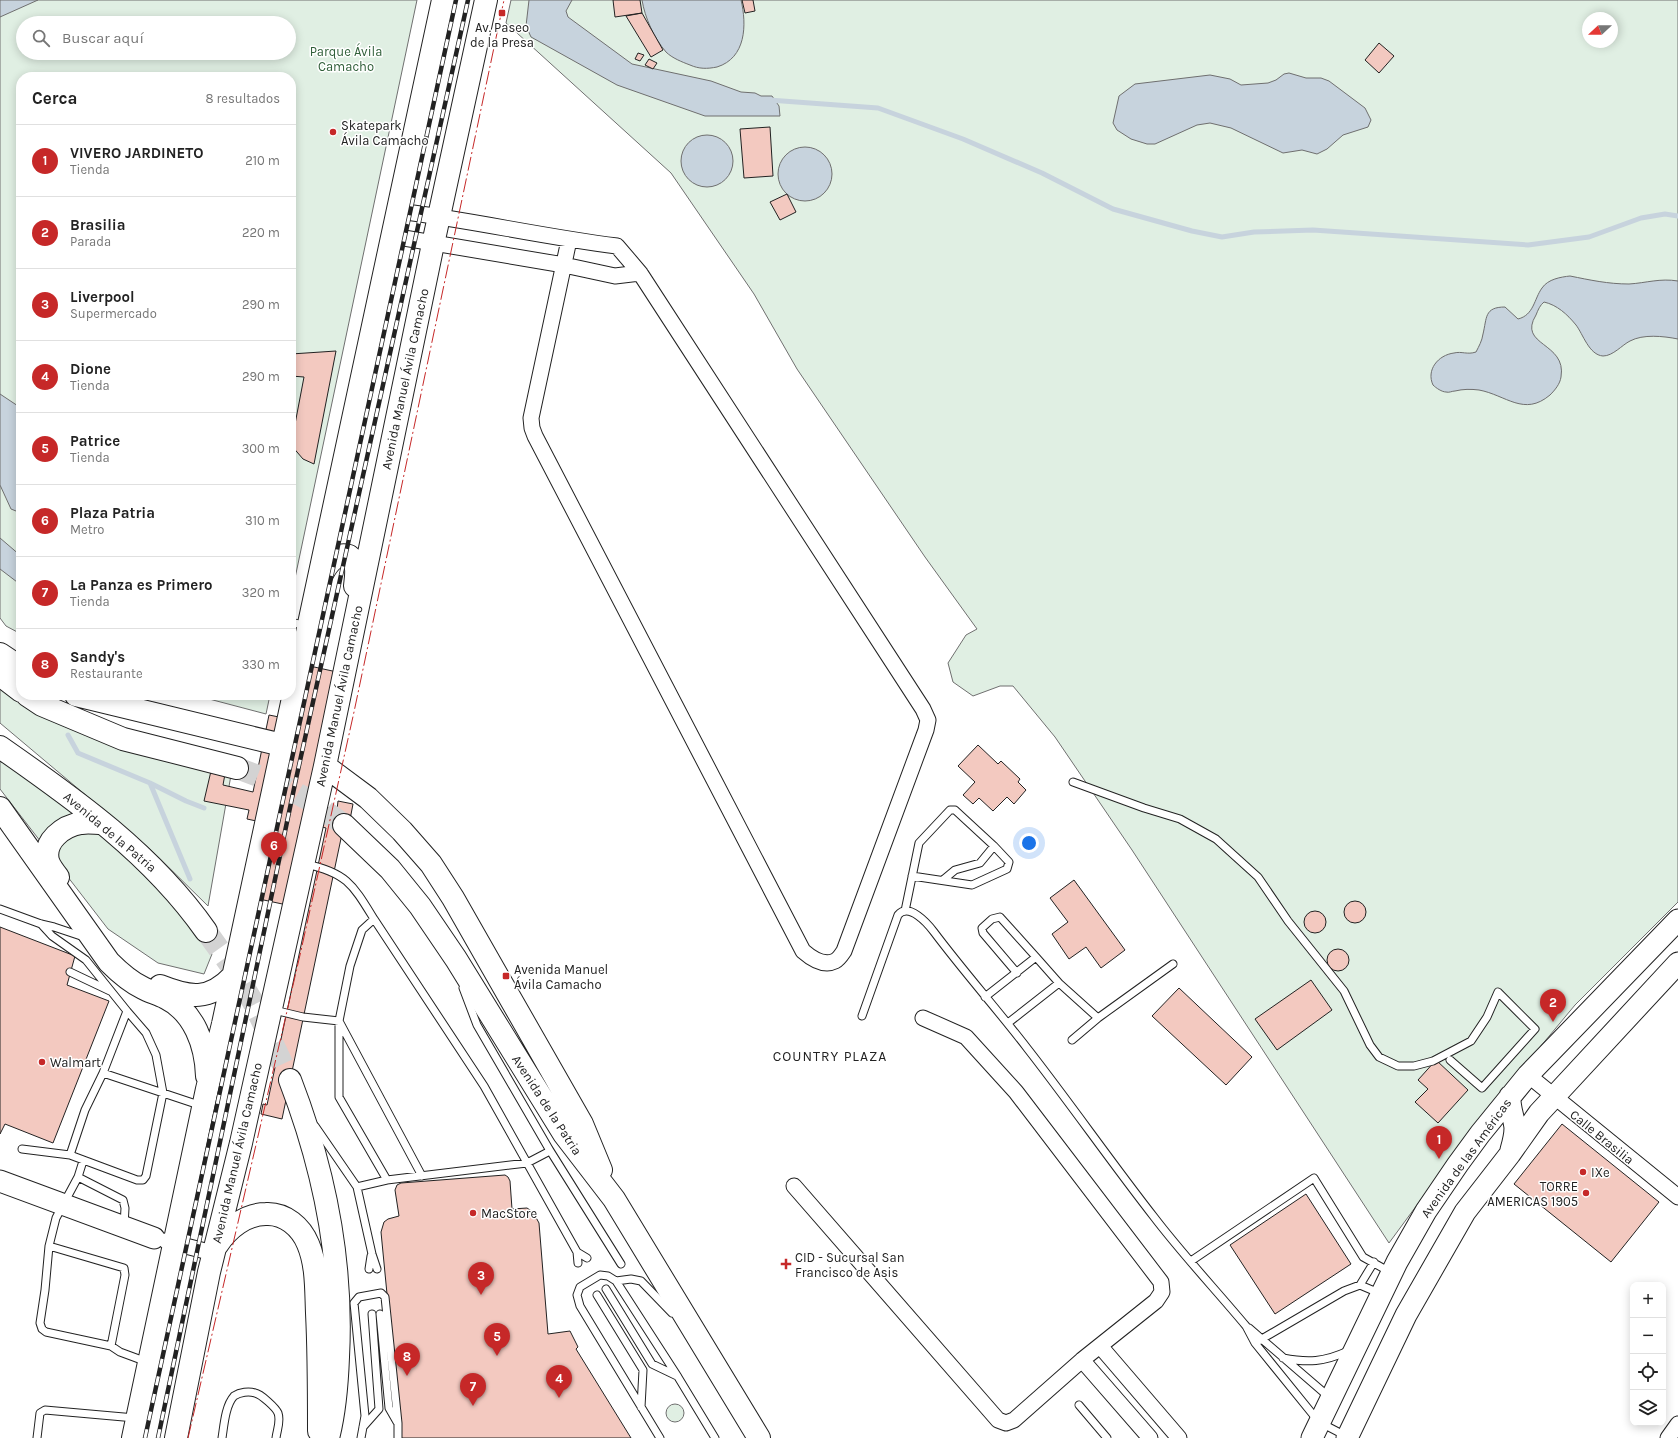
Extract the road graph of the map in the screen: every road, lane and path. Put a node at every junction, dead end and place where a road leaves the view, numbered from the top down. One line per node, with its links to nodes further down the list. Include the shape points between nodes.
1 (443, 0): 3 (main road)
2 (486, 0): 4 (main road, Avenida Manuel Ávila Camacho)
3 (398, 211): 4 (street); 5 (main road)
4 (440, 216): 6 (street); 7 (main road, Avenida Manuel Ávila Camacho)
5 (392, 236): 7 (street); 10 (main road)
6 (569, 240): 8 (street); 9 (street, via 618,246)
7 (433, 244): 8 (street); 13 (main road, Avenida Manuel Ávila Camacho)
8 (564, 265): 9 (street, via 615,276); 9 (street, via 531,418 535,436 803,951 813,960 825,963 836,961 844,951 928,720 919,702)
9 (640, 273)
10 (317, 584): 11 (main road); 13 (main road, via 332,560 346,555 354,559 356,571)
11 (299, 625): 12 (main road)
12 (296, 646)
13 (348, 653): 23 (main road, Avenida Manuel Ávila Camacho)
14 (0, 654): 15 (main road)
15 (16, 665)
16 (0, 675): 17 (main road)
17 (16, 687)
18 (34, 700): 24 (main road, via 123,739)
19 (96, 700): 21 (main road)
20 (288, 700): 21 (main road)
21 (282, 746): 46 (main road)
22 (0, 747): 27 (main road, Avenida de la Patria)
23 (325, 766): 30 (main road, Avenida Manuel Ávila Camacho); 80 (main road, via 368,798 431,864 582,1124)
24 (237, 768)
25 (1073, 782): 58 (lane, via 1144,808 1180,818 1216,839 1258,877 1288,921 1344,991 1370,1045 1379,1057 1398,1066 1414,1066 1433,1061 1471,1041 1487,1017 1498,992 1535,1028 1482,1088)
26 (0, 808): 39 (main road)
27 (102, 823): 38 (main road, Avenida de la Patria, via 164,879); 46 (main road, via 80,823 63,829 51,843 47,855 52,869 111,954 126,967 154,984 191,995 208,994 217,990)
28 (344, 825): 40 (main road, Avenida de la Patria, via 390,869 420,906)
29 (994, 846): 31 (lane, via 955,810 950,810 919,843); 32 (lane, via 980,863 956,870); 32 (lane, via 1009,862 1007,869 972,885)
30 (303, 864): 35 (lane, via 326,868 343,877 356,890); 51 (main road, Avenida Manuel Ávila Camacho)
31 (912, 876): 32 (lane); 34 (lane)
32 (943, 880)
33 (0, 909): 37 (lane)
34 (905, 911): 49 (lane, via 926,921); 52 (lane, via 898,915)
35 (374, 919): 55 (lane, via 362,930 350,966); 72 (lane, via 484,1086)
36 (1678, 920): 60 (main road, Avenida de las Américas)
37 (41, 924): 39 (lane); 48 (lane, via 52,936 86,960)
38 (206, 931)
39 (92, 939): 64 (main road, via 120,973 142,988 174,1003 188,1016 202,1044 207,1072)
40 (448, 948): 68 (lane, via 477,1025); 80 (main road, Avenida de la Patria, via 564,1134)
41 (1036, 957): 45 (lane); 45 (lane, via 1000,917 992,919 982,928 983,933); 47 (lane)
42 (1678, 963): 65 (main road)
43 (1173, 964): 54 (lane)
44 (70, 972): 48 (lane)
45 (1017, 974): 49 (lane)
46 (233, 976): 64 (main road)
47 (1059, 983): 54 (lane); 56 (lane)
48 (112, 992): 50 (lane)
49 (985, 997): 56 (lane)
50 (127, 1011): 59 (lane); 62 (lane, via 146,1033 156,1055)
51 (270, 1011): 55 (lane); 86 (main road, Avenida Manuel Ávila Camacho, via 241,1143)
52 (862, 1016)
53 (923, 1018): 108 (street, via 966,1037 1016,1092 1161,1282 1162,1292 1156,1301)
54 (1098, 1018): 57 (lane)
55 (339, 1021): 73 (lane); 75 (lane, via 339,1097)
56 (1008, 1023): 89 (lane, via 1155,1218)
57 (1072, 1040)
58 (1450, 1060)
59 (103, 1073): 62 (lane); 70 (lane, via 85,1110)
60 (1528, 1075): 63 (main road, Avenida de las Américas); 65 (street, Calle Brasilia)
61 (290, 1080): 66 (main road)
62 (163, 1093): 64 (lane); 71 (lane, via 146,1176 143,1180)
63 (1510, 1096): 69 (main road, via 1515,1137); 95 (main road, Avenida de las Américas, via 1426,1211)
64 (205, 1098): 83 (main road)
65 (1554, 1098): 69 (main road, via 1539,1113); 79 (street, Calle Brasilia)
66 (298, 1103): 78 (lane); 129 (main road, via 309,1134 326,1201 338,1286 337,1384)
67 (22, 1149): 70 (lane)
68 (549, 1149): 72 (lane); 92 (lane)
69 (1510, 1154): 123 (main road, via 1465,1212 1406,1315)
70 (70, 1155): 71 (lane)
71 (83, 1161): 74 (lane)
72 (527, 1163): 73 (lane); 85 (lane)
73 (422, 1176): 75 (lane)
74 (78, 1177): 81 (lane); 82 (lane, via 123,1200)
75 (387, 1180): 78 (lane)
76 (0, 1181): 81 (main road)
77 (794, 1186): 111 (street, via 998,1420 1006,1423 1014,1420)
78 (357, 1187): 87 (lane)
79 (1678, 1198)
80 (614, 1199): 105 (main road, Avenida de la Patria)
81 (64, 1205): 82 (main road); 84 (lane, via 56,1218)
82 (124, 1228): 83 (main road)
83 (164, 1240): 86 (street); 112 (main road)
84 (49, 1246): 107 (lane, via 40,1323 42,1329); 107 (lane, via 124,1268 125,1275)
85 (577, 1252): 88 (lane); 91 (lane)
86 (213, 1253): 125 (main road, Avenida Manuel Ávila Camacho); 128 (main road, via 231,1228 259,1214 281,1216 291,1222 304,1237 312,1257 315,1277)
87 (372, 1254): 93 (lane); 94 (lane)
88 (587, 1258)
89 (1191, 1261): 90 (lane, via 1314,1178 1364,1257); 103 (lane)
90 (1374, 1262): 95 (lane); 97 (lane)
91 (578, 1263)
92 (621, 1264)
93 (377, 1269)
94 (369, 1270)
95 (1392, 1273): 99 (main road, Avenida de las Américas)
96 (616, 1281): 105 (lane, via 631,1278 642,1281); 113 (lane); 116 (lane, via 600,1275 580,1287 580,1306)
97 (1360, 1286): 99 (lane); 104 (lane, via 1344,1291)
98 (606, 1289): 113 (lane, via 652,1364)
99 (1381, 1294): 109 (main road, Avenida de las Américas)
100 (597, 1295): 116 (lane, via 643,1370)
101 (372, 1314): 119 (lane, via 379,1409)
102 (380, 1314): 117 (lane, via 389,1408)
103 (1246, 1326): 104 (lane); 106 (lane)
104 (1262, 1338): 106 (lane); 110 (lane)
105 (699, 1340): 134 (main road, Avenida de la Patria)
106 (1255, 1344): 121 (lane)
107 (111, 1346): 112 (lane)
108 (1100, 1346): 111 (street); 122 (street)
109 (1354, 1349): 110 (lane, via 1318,1361); 114 (main road, Avenida de las Américas)
110 (1282, 1358): 114 (lane)
111 (1082, 1360): 136 (street)
112 (149, 1363): 120 (main road)
113 (678, 1376): 133 (lane)
114 (1330, 1399): 121 (main road, Avenida de las Américas)
115 (1079, 1405): 135 (lane)
116 (641, 1407): 132 (lane)
117 (398, 1423): 119 (lane, via 385,1297 381,1293 359,1297 354,1302 365,1416); 131 (lane)
118 (1678, 1424): 138 (street)
119 (363, 1427): 130 (lane)
120 (135, 1428): 124 (lane, via 45,1410 40,1413)
121 (1315, 1430): 123 (lane)
122 (1174, 1433): 137 (street)
123 (1347, 1437)
124 (37, 1438)
125 (176, 1438)
126 (222, 1438): 127 (lane, via 228,1407 234,1397 243,1392 256,1393 275,1407 279,1422)
127 (276, 1438)
128 (320, 1438)
129 (328, 1438)
130 (361, 1438)
131 (398, 1438)
132 (660, 1438)
133 (715, 1438)
134 (759, 1438)
135 (1108, 1438)
136 (1150, 1438)
137 (1158, 1438)
138 (1668, 1438)

